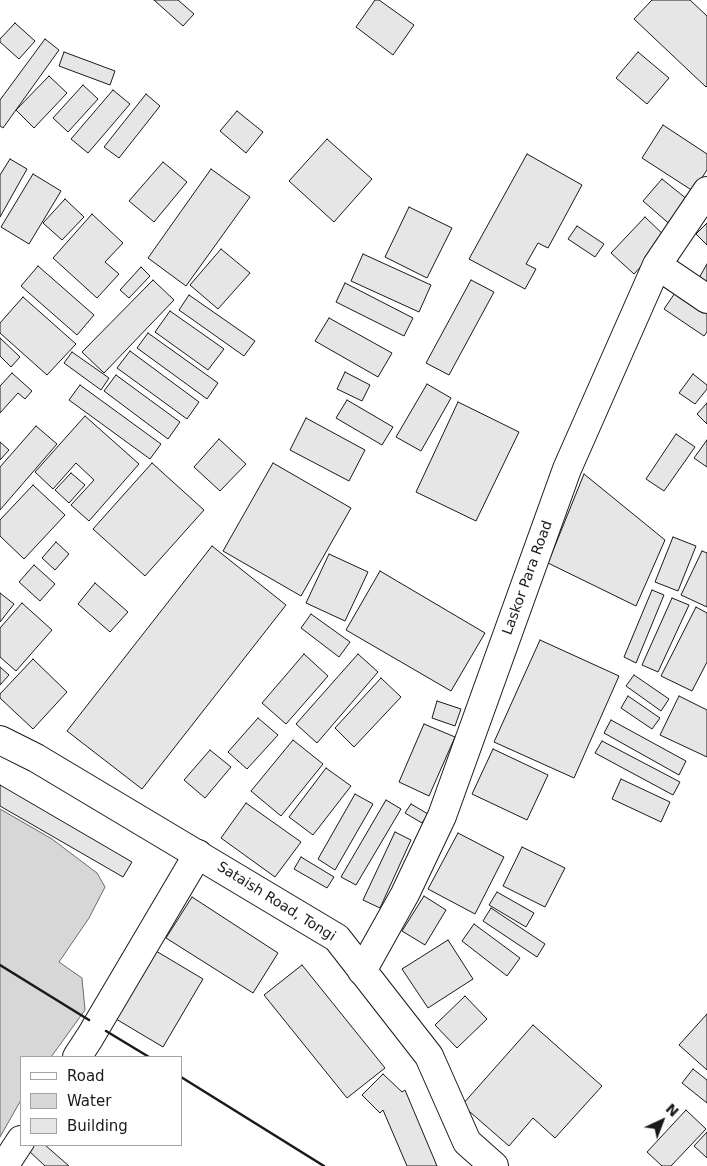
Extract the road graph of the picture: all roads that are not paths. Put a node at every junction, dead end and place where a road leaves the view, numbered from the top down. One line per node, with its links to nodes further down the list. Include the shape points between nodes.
1 (707, 191): 2 (street, Laskor Para Road)
2 (657, 265): 3 (street); 6 (street, Laskor Para Road, via 567,469 442,816 405,894)
3 (707, 299)
4 (0, 740): 5 (street, Sataish Road, Tongi)
5 (198, 854): 6 (street, Sataish Road, Tongi, via 337,938); 7 (street)
6 (362, 971): 10 (street, Sataish Road, Tongi, via 429,1056 467,1142)
7 (78, 1056)
8 (20, 1142): 9 (street)
9 (4, 1166)
10 (494, 1166)

